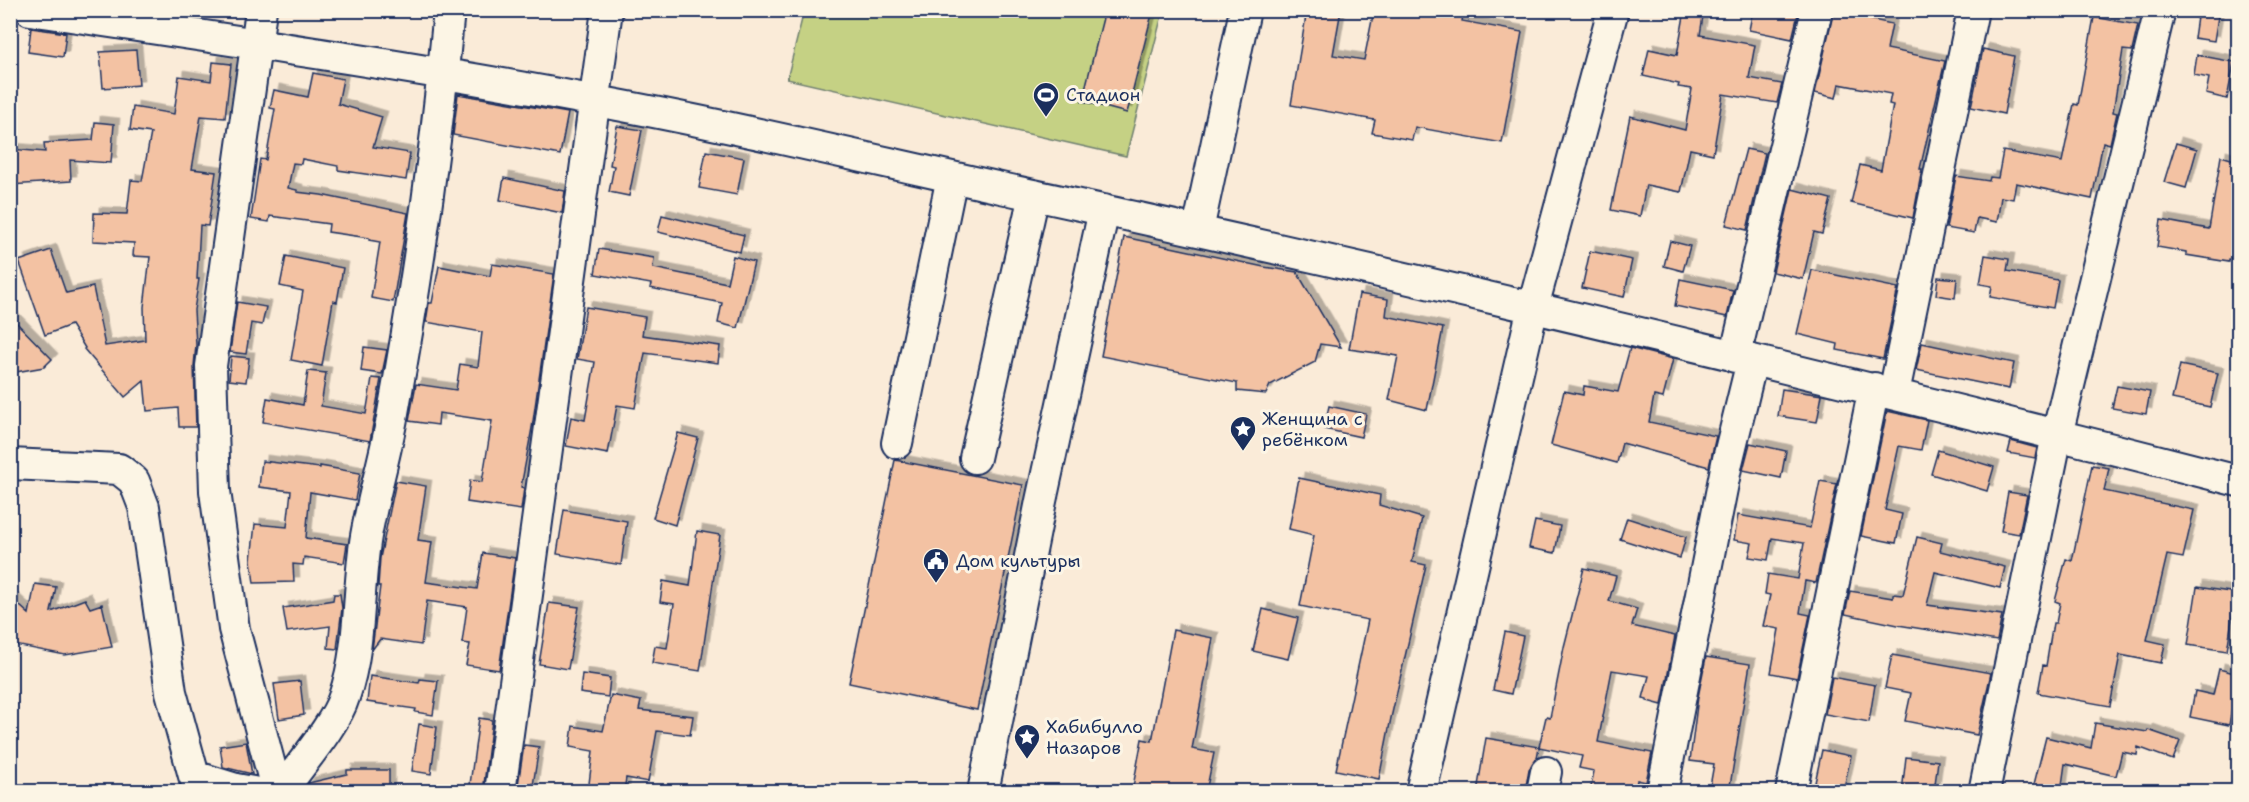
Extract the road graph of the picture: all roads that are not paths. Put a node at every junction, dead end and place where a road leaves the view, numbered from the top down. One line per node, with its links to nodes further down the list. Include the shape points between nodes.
1 (30, 10): 10 (street)
2 (261, 10): 10 (street)
3 (449, 10): 11 (street)
4 (607, 10): 12 (street)
5 (1245, 10): 16 (street)
6 (1613, 10): 17 (street)
7 (1817, 10): 18 (street)
8 (1973, 10): 19 (street)
9 (2160, 10): 20 (street)
10 (257, 44): 11 (street); 26 (street, via 211,366 215,491 234,629)
11 (443, 74): 12 (street); 26 (street, via 398,386 366,538 351,672 344,700)
12 (596, 101): 13 (street); 27 (street)
13 (952, 177): 14 (street); 21 (street)
14 (1034, 195): 15 (street); 22 (street)
15 (1104, 210): 16 (street); 28 (street)
16 (1198, 230): 17 (street)
17 (1533, 307): 18 (street); 29 (street)
18 (1743, 359): 19 (street); 30 (street, via 1727,463)
19 (1884, 391): 20 (street); 31 (street)
20 (2057, 435): 24 (street); 32 (street)
21 (897, 443)
22 (975, 458)
23 (10, 464): 25 (street, via 119,469 134,481 144,507 171,692 194,776)
24 (2238, 482)
25 (253, 792)
26 (279, 792)
27 (500, 792)
28 (983, 792)
29 (1421, 792)
30 (1662, 792)
31 (1791, 792)
32 (1984, 792)

